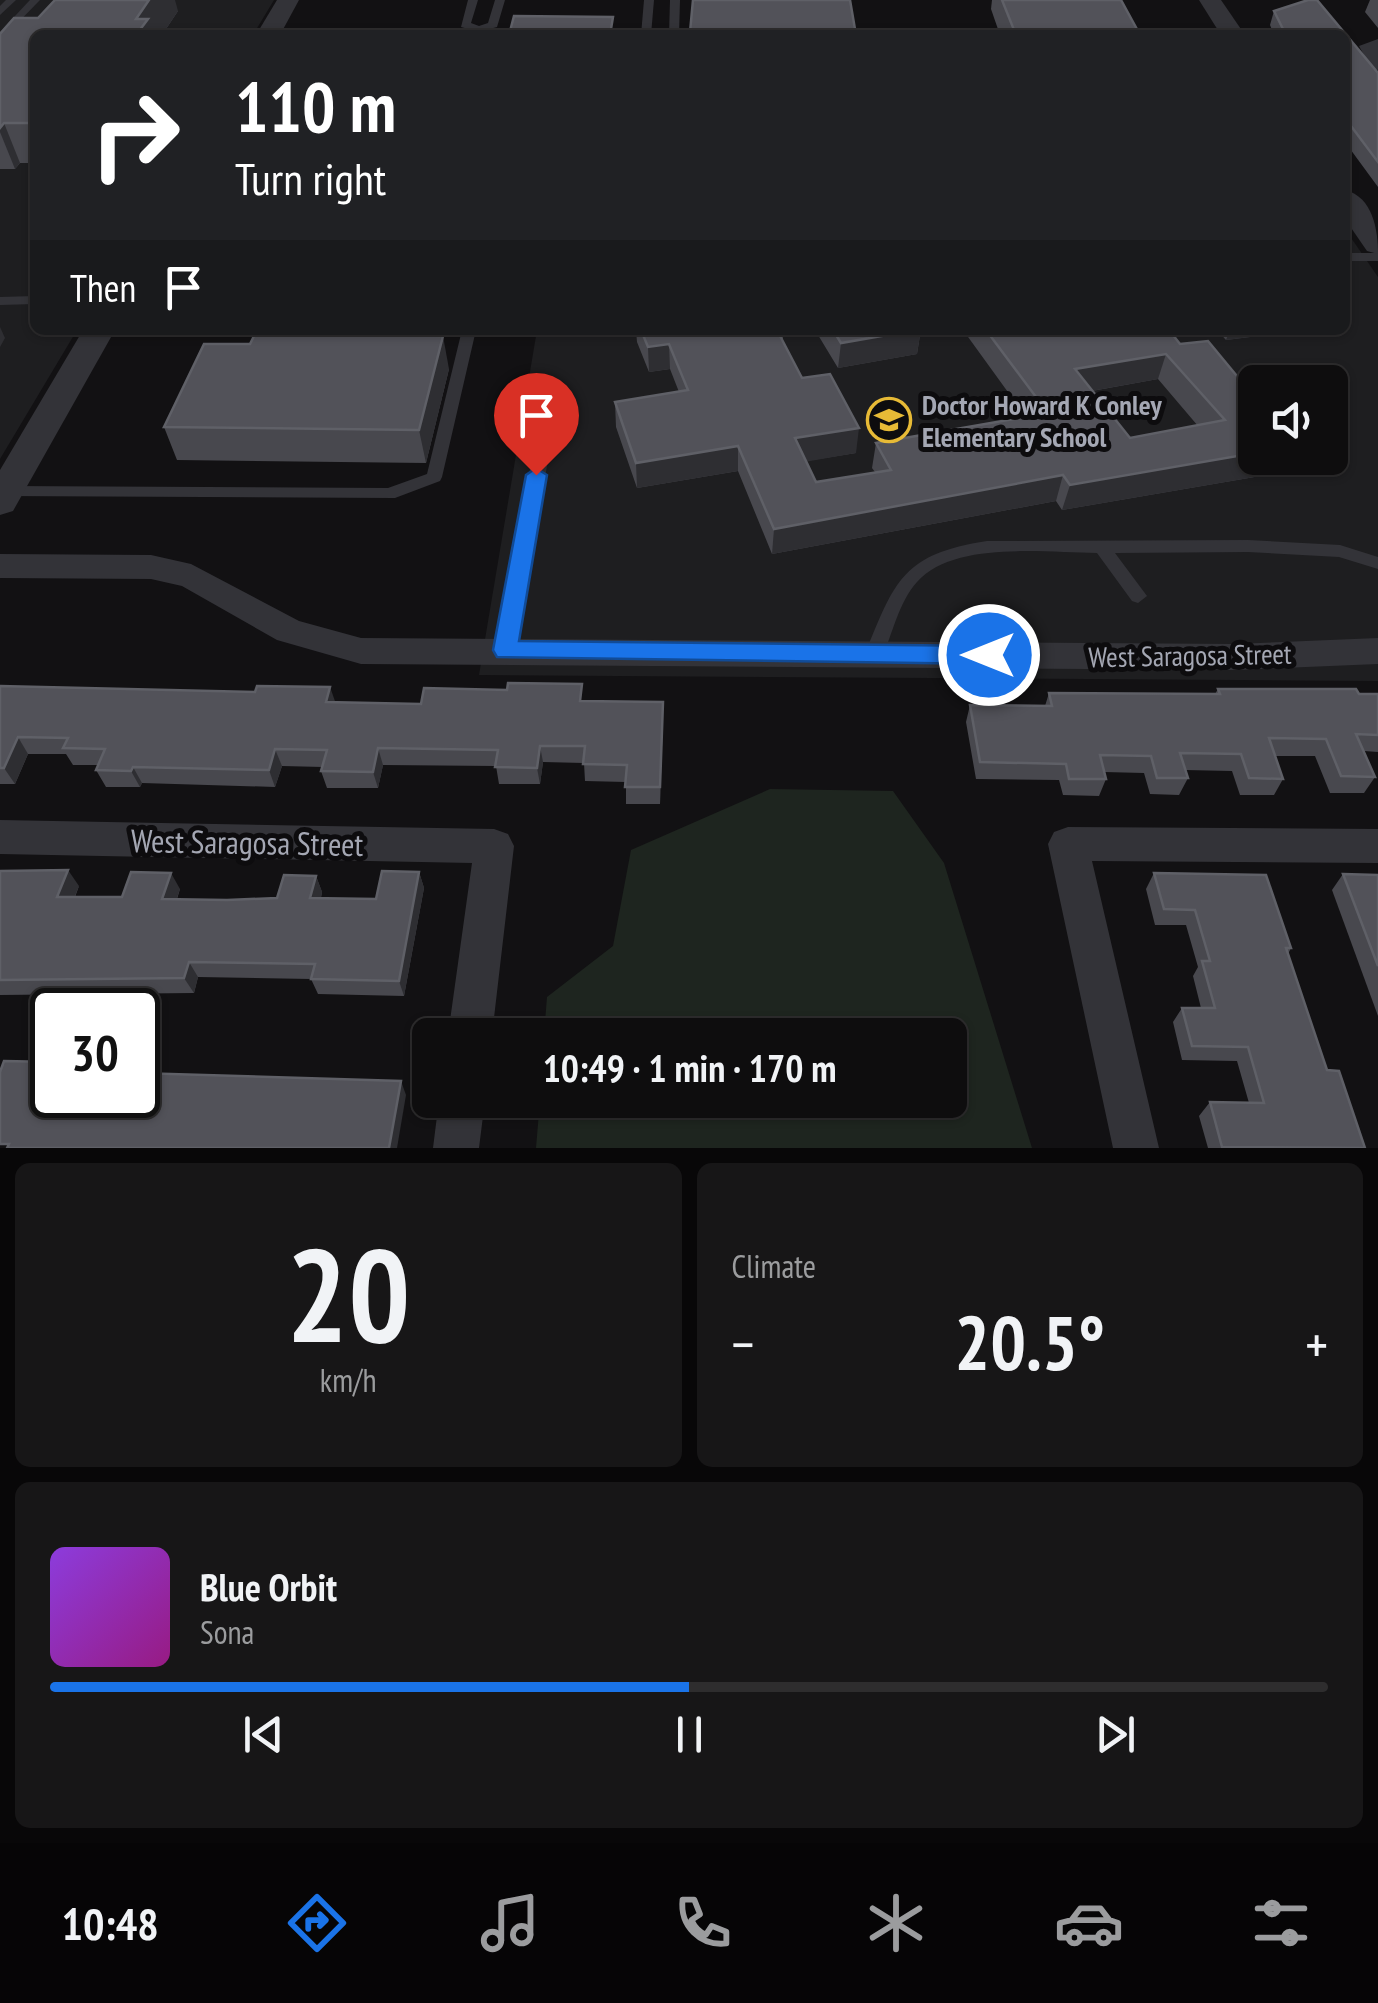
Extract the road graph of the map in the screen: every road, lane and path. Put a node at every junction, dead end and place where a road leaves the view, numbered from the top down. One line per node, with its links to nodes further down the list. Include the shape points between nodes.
1 (12, 0): 9 (lane)
2 (35, 0): 14 (lane)
3 (288, 0): 10 (street)
4 (1210, 0): 13 (street)
5 (472, 3): 6 (lane); 6 (lane, via 465,25 480,28 493,25)
6 (499, 4)
7 (648, 4): 8 (lane); 11 (lane)
8 (676, 4): 12 (lane)
9 (0, 12)
10 (271, 30)
11 (646, 30)
12 (675, 30)
13 (1230, 30)
14 (0, 38)
15 (1370, 230): 16 (lane)
16 (1350, 252)
17 (0, 300): 18 (lane)
18 (30, 300)
19 (96, 335): 22 (street)
20 (468, 335): 22 (lane, via 434,477 388,494)
21 (548, 410): 27 (lane)
22 (3, 497)
23 (1102, 547): 24 (lane, via 1315,549); 26 (lane); 29 (lane, via 987,548 934,557 898,594)
24 (1378, 563)
25 (0, 566): 27 (street, West Saragosa Street, via 152,567 191,576 290,631 360,651)
26 (1138, 596)
27 (505, 650): 29 (street, West Saragosa Street)
28 (1378, 651): 29 (street, West Saragosa Street, via 1235,657)
29 (874, 654)
30 (0, 838): 32 (street, West Saragosa Street, via 494,846)
31 (1378, 846): 35 (street, via 1068,844)
32 (472, 1018)
33 (460, 1118): 34 (street)
34 (456, 1148)
35 (1136, 1148)

